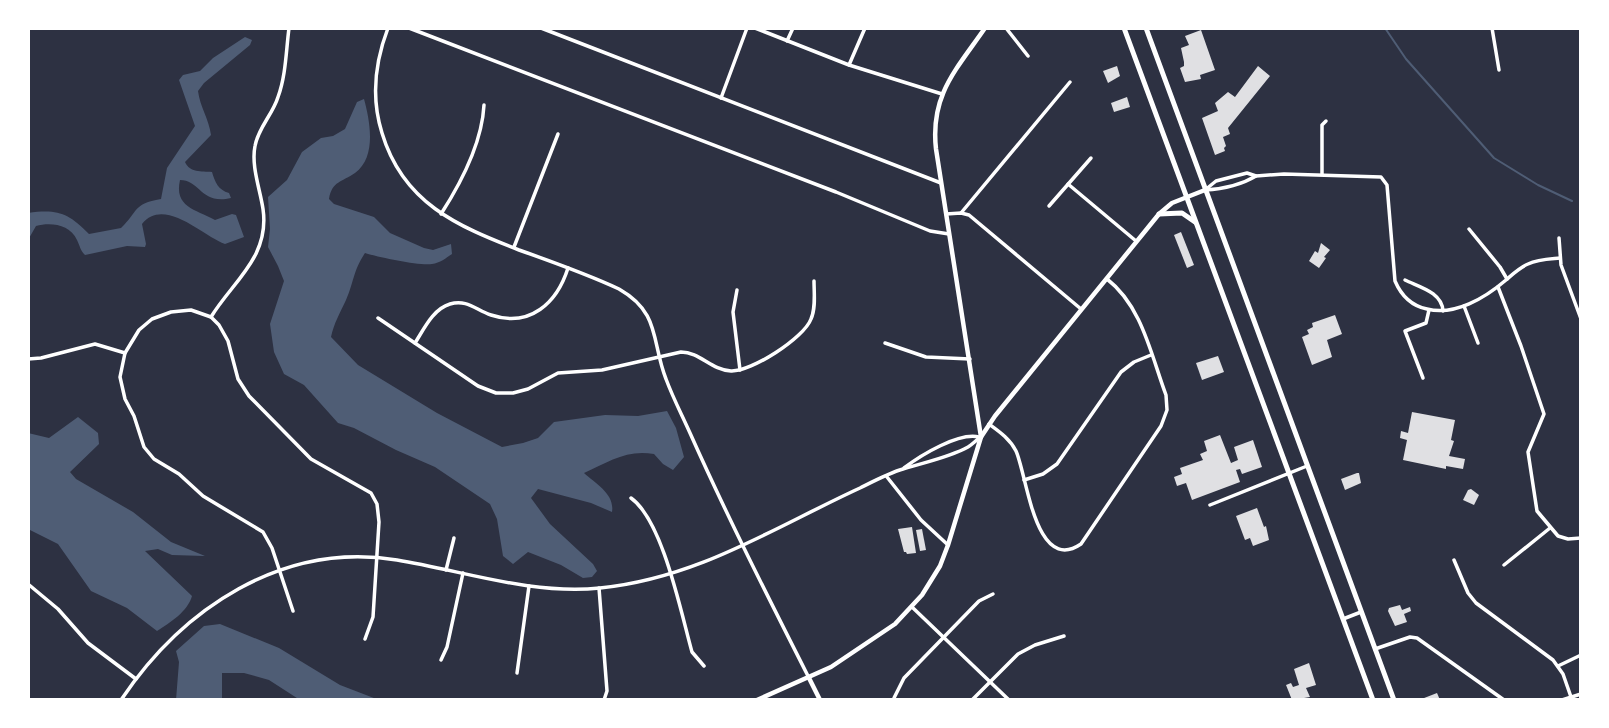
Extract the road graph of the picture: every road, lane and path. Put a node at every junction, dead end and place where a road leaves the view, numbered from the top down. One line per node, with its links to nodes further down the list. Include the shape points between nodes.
1 (289, 28): 54 (street, via 279,96 255,145 263,213 261,243 248,270)
2 (388, 28): 33 (street, via 376,72 380,125 402,175)
3 (409, 28): 38 (street, via 930,231)
4 (541, 28): 20 (street)
5 (747, 28): 20 (street)
6 (755, 28): 14 (street)
7 (793, 28): 14 (street)
8 (865, 28): 16 (street)
9 (985, 28): 19 (street)
10 (1006, 28): 15 (street)
11 (1125, 28): 30 (main road)
12 (1146, 28): 29 (main road)
13 (1492, 28): 17 (street)
14 (787, 41): 16 (street)
15 (1028, 56)
16 (849, 65): 19 (street)
17 (1499, 71)
18 (1070, 82): 32 (street)
19 (942, 94): 27 (street, via 934,118)
20 (720, 99): 27 (street)
21 (484, 105): 33 (street, via 480,133)
22 (1326, 121): 25 (street, via 1322,125)
23 (558, 135): 41 (street)
24 (1091, 158): 28 (street)
25 (1322, 174): 26 (street); 52 (street, via 1377,176 1386,181 1395,281 1410,301)
26 (1256, 176): 29 (street, via 1220,190); 29 (street, via 1231,176 1214,181)
27 (941, 183): 34 (street)
28 (1068, 184): 31 (street); 40 (street)
29 (1205, 190): 30 (street); 69 (main road)
30 (1187, 197): 35 (street); 36 (main road)
31 (1049, 206)
32 (961, 213): 34 (street); 51 (street)
33 (441, 214): 41 (street)
34 (946, 214): 38 (street)
35 (1159, 214): 36 (main road, via 1182,213); 40 (street)
36 (1197, 224): 71 (main road)
37 (1469, 229): 45 (street)
38 (949, 234): 64 (street)
39 (1559, 238): 42 (street)
40 (1137, 241): 44 (street)
41 (514, 248): 43 (street)
42 (1560, 258): 45 (street, via 1531,262); 56 (street)
43 (568, 268): 57 (street, via 555,298 535,313 500,317 463,302 451,303 438,311); 62 (street, via 638,302 652,324)
44 (1107, 279): 51 (street); 61 (street, via 1129,300)
45 (1507, 279): 48 (street)
46 (1405, 280): 53 (street, via 1438,296)
47 (814, 281): 65 (street, via 809,324 768,357)
48 (1498, 287): 50 (street); 76 (street, via 1544,414 1528,458 1537,511)
49 (737, 290): 65 (street, via 733,312)
50 (1464, 306): 53 (street); 59 (street)
51 (1082, 309): 67 (street)
52 (1429, 310): 53 (street); 66 (street, via 1426,323 1405,331)
53 (1443, 311)
54 (211, 317): 60 (street, via 191,310 160,315 139,330); 81 (street, via 228,341 238,379 248,396 311,458 375,498)
55 (378, 318): 57 (street)
56 (1581, 319)
57 (415, 343): 62 (street, via 478,386 504,394 528,389 558,373 602,370)
58 (885, 343): 64 (street, via 926,358)
59 (1478, 343)
60 (125, 353): 63 (street, via 95,344); 85 (street, via 121,385 144,447 203,496 263,532)
61 (1152, 355): 73 (street, via 1121,372 1057,464); 73 (street, via 1166,395 1166,417 1081,544 1065,550 1049,542 1032,512)
62 (659, 356): 65 (street, via 688,352 713,366); 79 (street, via 665,379)
63 (28, 359)
64 (970, 359): 68 (street)
65 (740, 370)
66 (1423, 378)
67 (989, 424): 68 (street); 73 (street, via 1011,442)
68 (981, 437): 70 (street, via 967,448); 70 (street, via 968,436 921,455); 80 (street)
69 (1307, 466): 71 (street); 94 (main road)
70 (902, 469): 72 (street)
71 (1289, 473): 75 (street); 95 (main road)
72 (886, 476): 79 (street); 80 (street)
73 (1024, 480)
74 (631, 498): 87 (street, via 647,514)
75 (1210, 505)
76 (1550, 528): 78 (street, via 1563,538); 83 (street)
77 (453, 538): 84 (street)
78 (1581, 538)
79 (743, 545): 87 (street); 105 (street)
80 (948, 545): 92 (street, via 932,580)
81 (377, 557): 84 (street); 85 (street, via 338,558); 98 (street, via 373,617)
82 (1454, 559): 103 (street, via 1476,603)
83 (1504, 565)
84 (446, 569): 86 (street)
85 (279, 571): 93 (street); 106 (street, via 201,611)
86 (463, 573): 89 (street); 101 (street)
87 (670, 575): 90 (street); 102 (street, via 692,652)
88 (28, 584): 106 (street, via 88,643)
89 (529, 586): 90 (street); 104 (street)
90 (599, 588): 112 (street)
91 (993, 594): 97 (street, via 979,601)
92 (912, 607): 97 (street); 105 (street, via 877,638)
93 (293, 611)
94 (1362, 612): 95 (street); 99 (main road)
95 (1343, 619): 117 (main road)
96 (1064, 636): 107 (street, via 1018,654)
97 (944, 638): 107 (street); 110 (street, via 904,678)
98 (365, 639)
99 (1375, 649): 118 (main road); 119 (street, via 1417,638)
100 (1581, 655): 103 (street)
101 (441, 660)
102 (704, 666)
103 (1558, 666): 109 (street)
104 (517, 673)
105 (809, 678): 113 (street); 114 (street)
106 (135, 679): 111 (street)
107 (989, 682): 115 (street); 116 (street)
108 (1581, 695): 109 (street)
109 (1571, 697): 120 (street)
110 (894, 698)
111 (121, 700)
112 (604, 700)
113 (757, 700)
114 (820, 700)
115 (972, 700)
116 (1009, 700)
117 (1373, 700)
118 (1394, 700)
119 (1504, 700)
120 (1562, 700)

